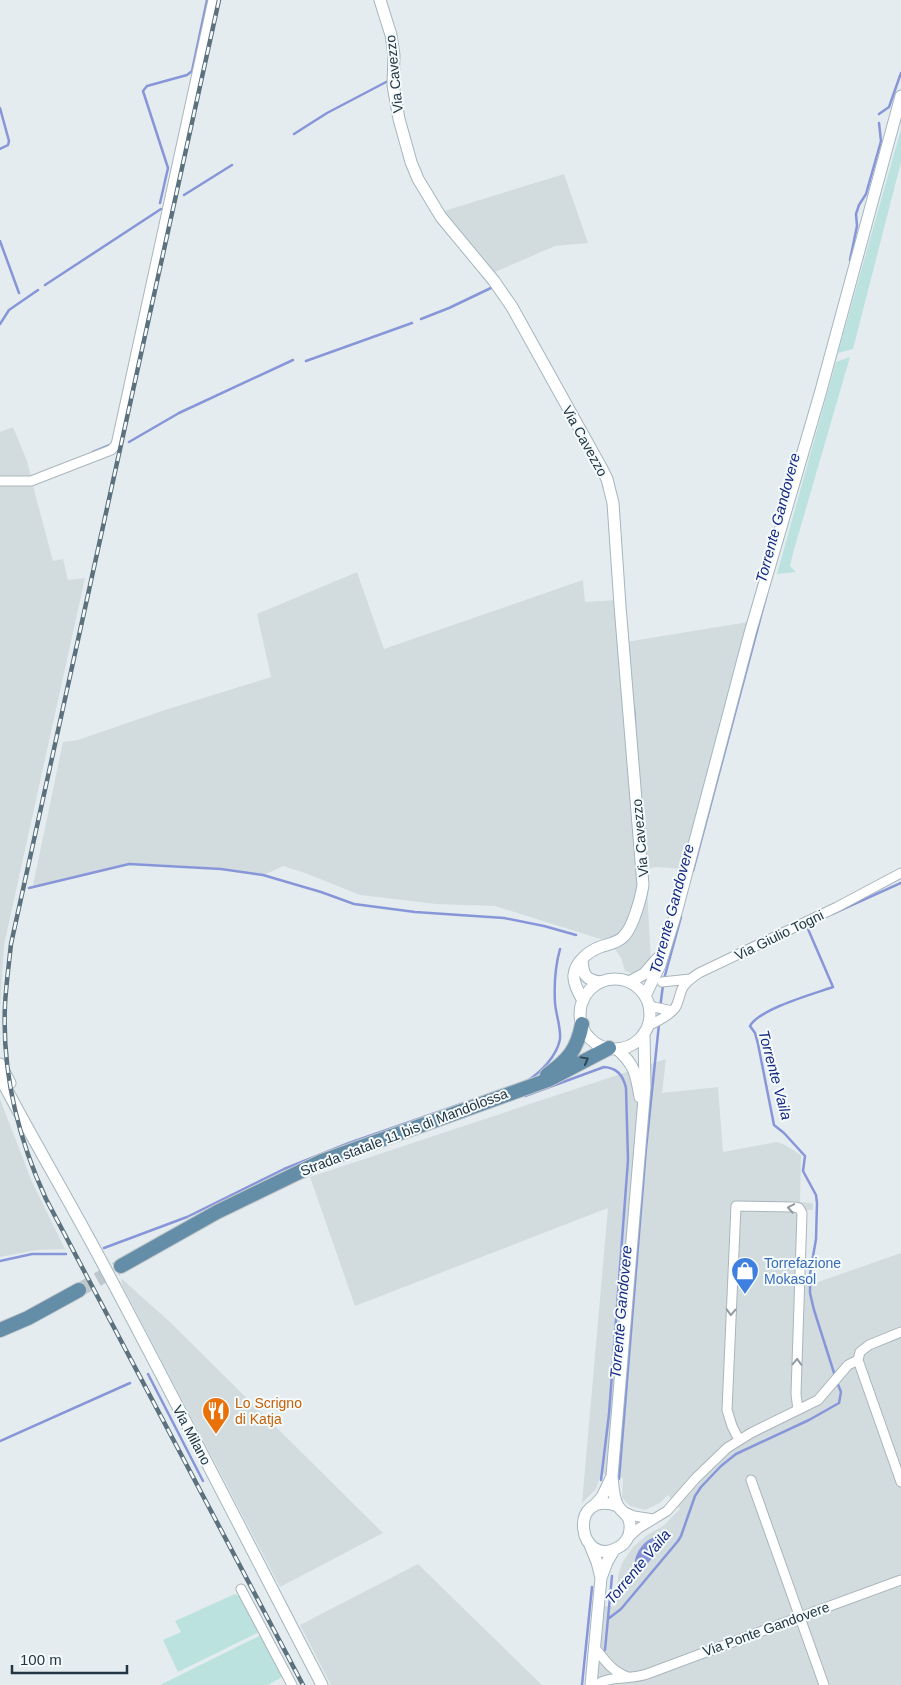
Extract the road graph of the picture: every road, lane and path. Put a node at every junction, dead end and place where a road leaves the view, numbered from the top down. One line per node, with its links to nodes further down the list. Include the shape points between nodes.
1 (213, 0): 4 (street, via 116,445 111,450 31,481)
2 (380, 0): 7 (main road, Via Cavezzo, via 391,35 399,120 414,170 441,217 512,307 602,469 613,503 643,885 625,936 618,942 597,948)
3 (901, 96): 6 (main road)
4 (0, 480)
5 (901, 873): 8 (street, Via Giulio Togni)
6 (664, 948): 10 (main road, via 648,970); 13 (main road)
7 (582, 959): 9 (main road, via 585,976 590,981); 12 (main road, via 574,976)
8 (690, 979): 11 (street, Via Giulio Togni); 14 (street, via 682,988 677,1006)
9 (601, 982): 10 (main road, via 614,979); 12 (main road)
10 (629, 982): 13 (main road)
11 (667, 982)
12 (583, 1000): 15 (main road)
13 (649, 1003): 14 (street); 16 (main road)
14 (672, 1011): 16 (street)
15 (582, 1024): 17 (main road, via 590,1039); 20 (main road, Strada statale 11 bis di Mandolossa, via 573,1052 554,1070)
16 (648, 1027): 17 (main road, via 628,1047); 21 (main road)
17 (613, 1048): 20 (main road, Strada statale 11 bis di Mandolossa, one-way to 17); 21 (main road, via 633,1066)
18 (0, 1064): 22 (main road, Via Milano, via 45,1149)
19 (0, 1077): 22 (main road, Via Milano)
20 (529, 1086): 23 (main road, Strada statale 11 bis di Mandolossa, via 322,1161 232,1204)
21 (642, 1111): 30 (main road)
22 (60, 1185): 46 (main road, Via Milano)
23 (121, 1266)
24 (79, 1290): 25 (main road)
25 (0, 1330)
26 (901, 1332): 27 (street, via 869,1344 860,1352)
27 (858, 1360): 28 (street, via 848,1365 818,1400); 32 (street)
28 (798, 1410): 29 (street); 29 (street, one-way to 29, via 802,1213 794,1207 736,1206 727,1410)
29 (739, 1440): 35 (street, via 727,1448 667,1511)
30 (612, 1476): 33 (main road); 34 (main road)
31 (751, 1480): 42 (street)
32 (901, 1482)
33 (593, 1507): 34 (main road, via 610,1503); 37 (main road, via 583,1521 585,1538)
34 (622, 1509): 35 (street, via 634,1516); 36 (main road, via 630,1520)
35 (653, 1519): 36 (street)
36 (628, 1538): 38 (main road)
37 (590, 1545): 38 (main road, via 606,1551); 39 (main road)
38 (614, 1550): 39 (main road)
39 (601, 1578): 43 (main road)
40 (901, 1580): 42 (street, Via Ponte Gandovere)
41 (241, 1589): 45 (street)
42 (799, 1616): 44 (street, Via Ponte Gandovere, via 644,1676); 49 (street)
43 (596, 1648): 44 (street, via 607,1664 619,1674); 47 (main road)
44 (631, 1678): 48 (street, Via Ponte Gandovere)
45 (292, 1685)
46 (322, 1685)
47 (591, 1685)
48 (596, 1685)
49 (824, 1685)

